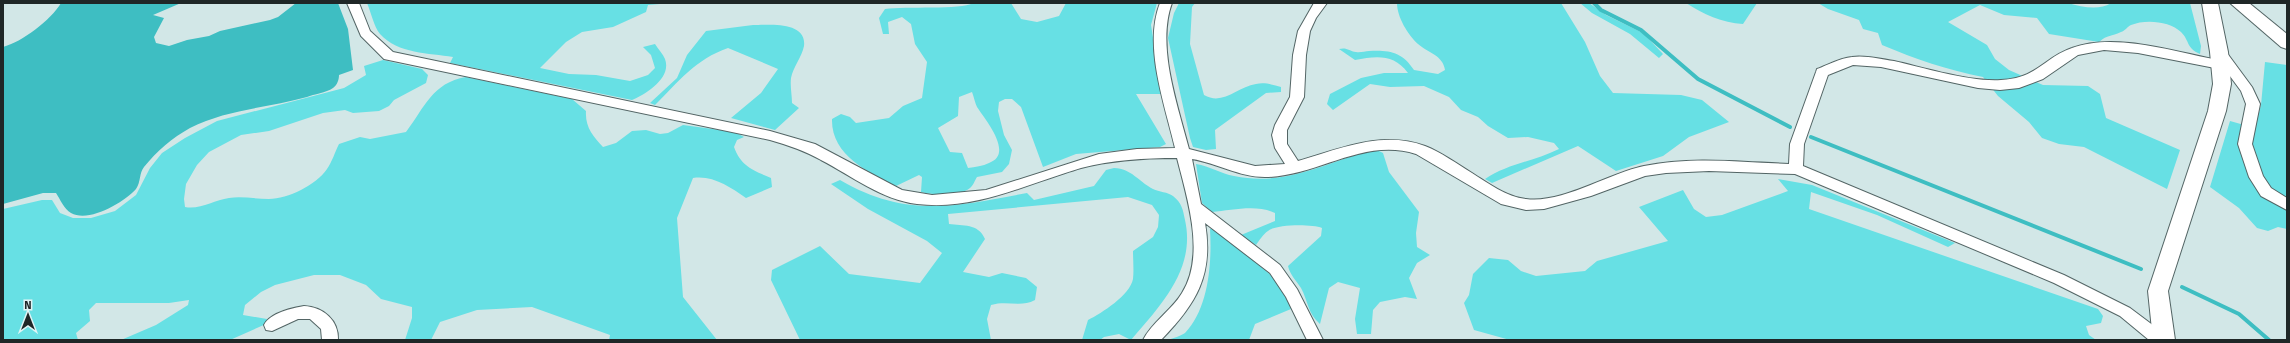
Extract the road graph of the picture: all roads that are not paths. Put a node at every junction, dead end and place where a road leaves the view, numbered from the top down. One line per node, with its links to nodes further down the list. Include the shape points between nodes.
1 (353, 3): 8 (street, via 362,30 389,56 785,139 811,149 861,177 901,195 930,200 985,195 1087,161 1118,156)
2 (1166, 3): 8 (street, via 1160,33 1163,64)
3 (1321, 3): 9 (street, via 1310,15 1303,29 1298,95 1294,108 1280,127 1278,136 1280,145)
4 (2210, 3): 7 (street)
5 (2238, 3): 6 (street)
6 (2287, 43)
7 (2220, 58): 10 (street, via 2119,46 2091,47 2062,58 2038,76 2019,83 2000,85 1978,83 1881,63 1852,61 1822,72 1798,144); 11 (street, via 2248,90 2252,104 2245,144 2256,177 2266,192); 18 (street, via 2222,84 2217,111 2158,291)
8 (1185, 155): 9 (street, via 1197,155 1240,170 1256,172 1277,172); 12 (street)
9 (1295, 167): 10 (street, via 1375,145 1410,144 1506,200 1526,205 1544,204 1644,171 1666,168 1709,166)
10 (1796, 169): 17 (street, via 2059,279 2125,312)
11 (2287, 205)
12 (1195, 207): 15 (street, via 1201,235 1196,280 1182,307); 16 (street, via 1275,269 1292,293)
13 (272, 325): 14 (street, via 307,311 318,314 327,324)
14 (330, 340)
15 (1151, 340)
16 (1315, 340)
17 (2160, 340)
18 (2164, 340)

